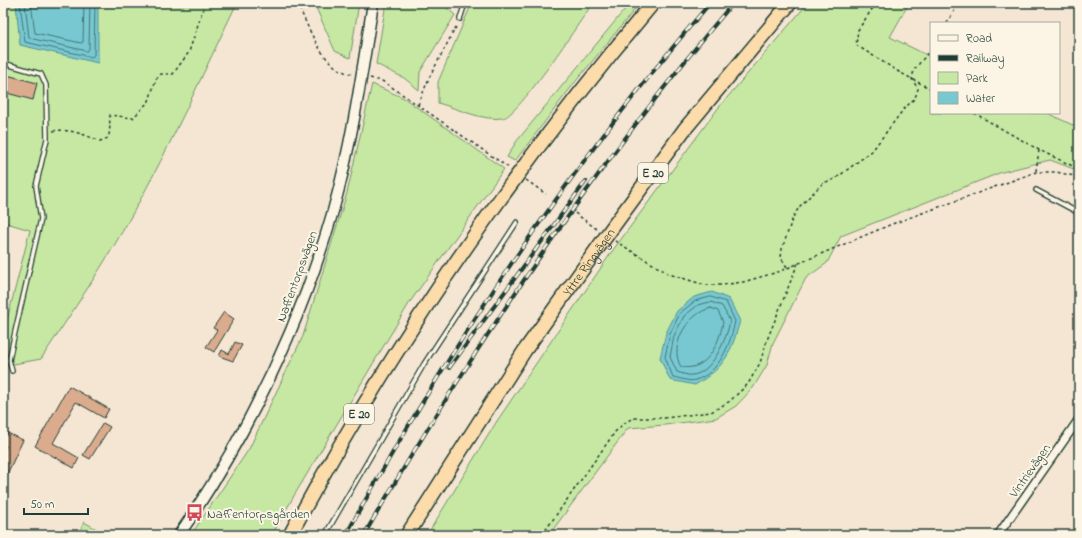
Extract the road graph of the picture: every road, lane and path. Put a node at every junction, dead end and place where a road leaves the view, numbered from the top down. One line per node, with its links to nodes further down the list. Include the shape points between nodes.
1 (205, 3): 18 (path, via 189,52 173,74 161,74 156,79 150,101 134,118 110,115 111,131 108,138 100,141 83,134 60,130)
2 (297, 3): 13 (path, via 322,53 331,64 349,74)
3 (373, 3): 13 (street, Naffentorpsvägen)
4 (465, 3): 9 (lane)
5 (653, 3): 38 (highway, E 20, via 600,65 468,246 387,369 324,472)
6 (790, 3): 36 (highway, Yttre Ringvägen / E 20, via 684,130 612,228 525,350)
7 (876, 3): 14 (path, via 858,30 856,45)
8 (959, 3): 10 (path)
9 (460, 19): 16 (path, via 429,78)
10 (948, 22)
11 (930, 50): 14 (path, via 914,70)
12 (3, 63): 18 (lane, via 41,74 46,85)
13 (362, 75): 16 (path, via 382,81); 37 (street, Naffentorpsvägen, via 332,212 298,310 222,468)
14 (912, 79): 15 (path); 33 (path, via 918,89 915,98 872,150 835,179 824,183 800,206 793,217 782,249 781,258)
15 (930, 88)
16 (418, 106): 20 (path)
17 (976, 114): 19 (path)
18 (47, 132): 34 (lane, via 36,186 41,219 9,360)
19 (1039, 150): 21 (path); 22 (path)
20 (509, 168)
21 (1079, 169)
22 (1036, 172): 23 (path, via 1056,172); 32 (path, via 892,224)
23 (1079, 177)
24 (524, 178): 26 (path)
25 (1036, 190): 28 (lane)
26 (546, 194)
27 (574, 213): 30 (path)
28 (1079, 213)
29 (517, 222): 39 (lane, via 420,371)
30 (600, 231)
31 (613, 240): 33 (path, via 668,274 705,285 743,282)
32 (798, 263): 33 (path); 40 (path, via 760,363 748,384 730,401 711,412 665,418 633,418 623,424)
33 (787, 268)
34 (12, 371)
35 (1079, 419): 41 (street, Vintrievägen)
36 (408, 533)
37 (178, 535)
38 (290, 535)
39 (325, 535)
40 (542, 535)
41 (998, 535)

